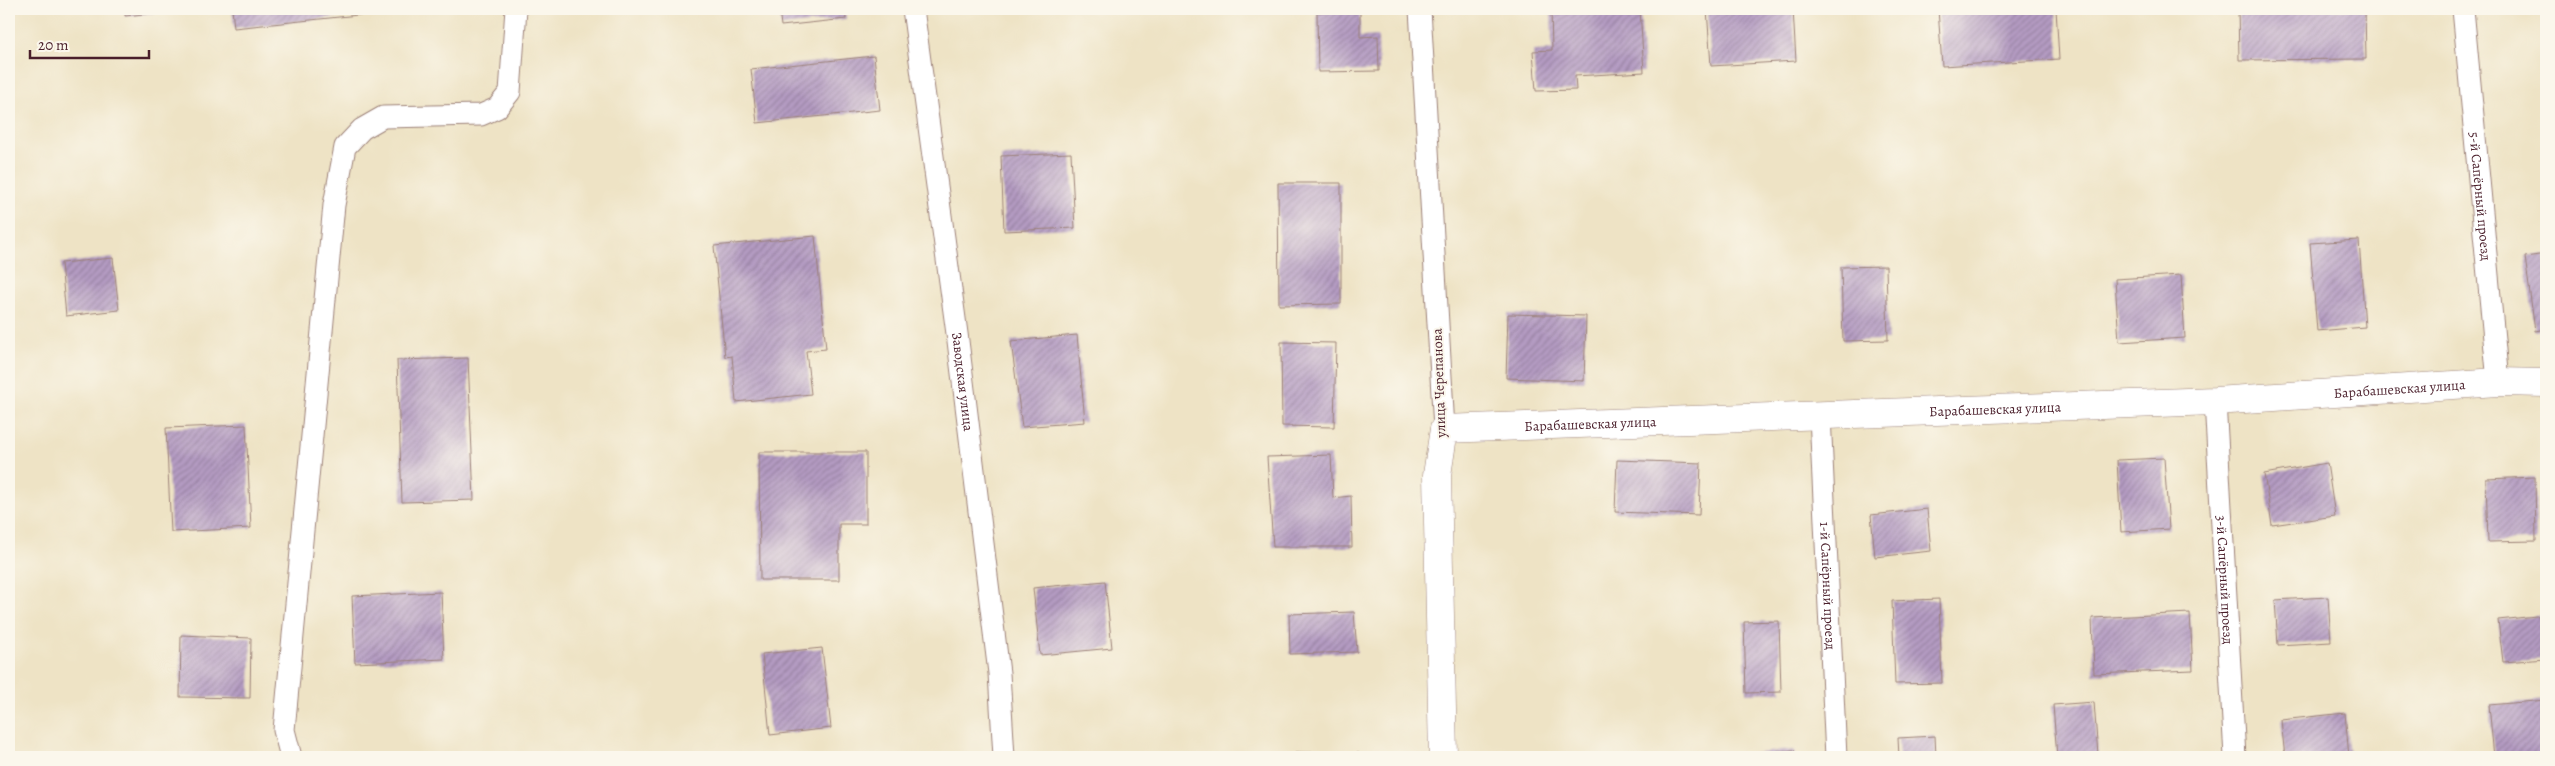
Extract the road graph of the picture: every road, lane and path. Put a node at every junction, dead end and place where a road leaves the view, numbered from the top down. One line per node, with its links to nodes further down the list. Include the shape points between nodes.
1 (516, 9): 10 (lane, via 510,92 497,108 481,115 383,117 362,130 344,148 334,205 284,730)
2 (913, 9): 11 (lane, Заводская улица, via 966,400 999,673)
3 (1420, 9): 9 (lane, улица Черепанова)
4 (2463, 9): 5 (lane, 5-й Сапёрный проезд)
5 (2498, 382): 6 (street, Барабашевская улица); 7 (street, Барабашевская улица)
6 (2546, 383)
7 (2214, 401): 8 (street, Барабашевская улица); 14 (lane, 3-й Сапёрный проезд)
8 (1820, 415): 9 (street, Барабашевская улица); 13 (lane, 1-й Сапёрный проезд)
9 (1444, 429): 12 (street, улица Черепанова, via 1436,475)
10 (292, 757)
11 (1004, 757)
12 (1442, 757)
13 (1836, 757)
14 (2235, 757)

